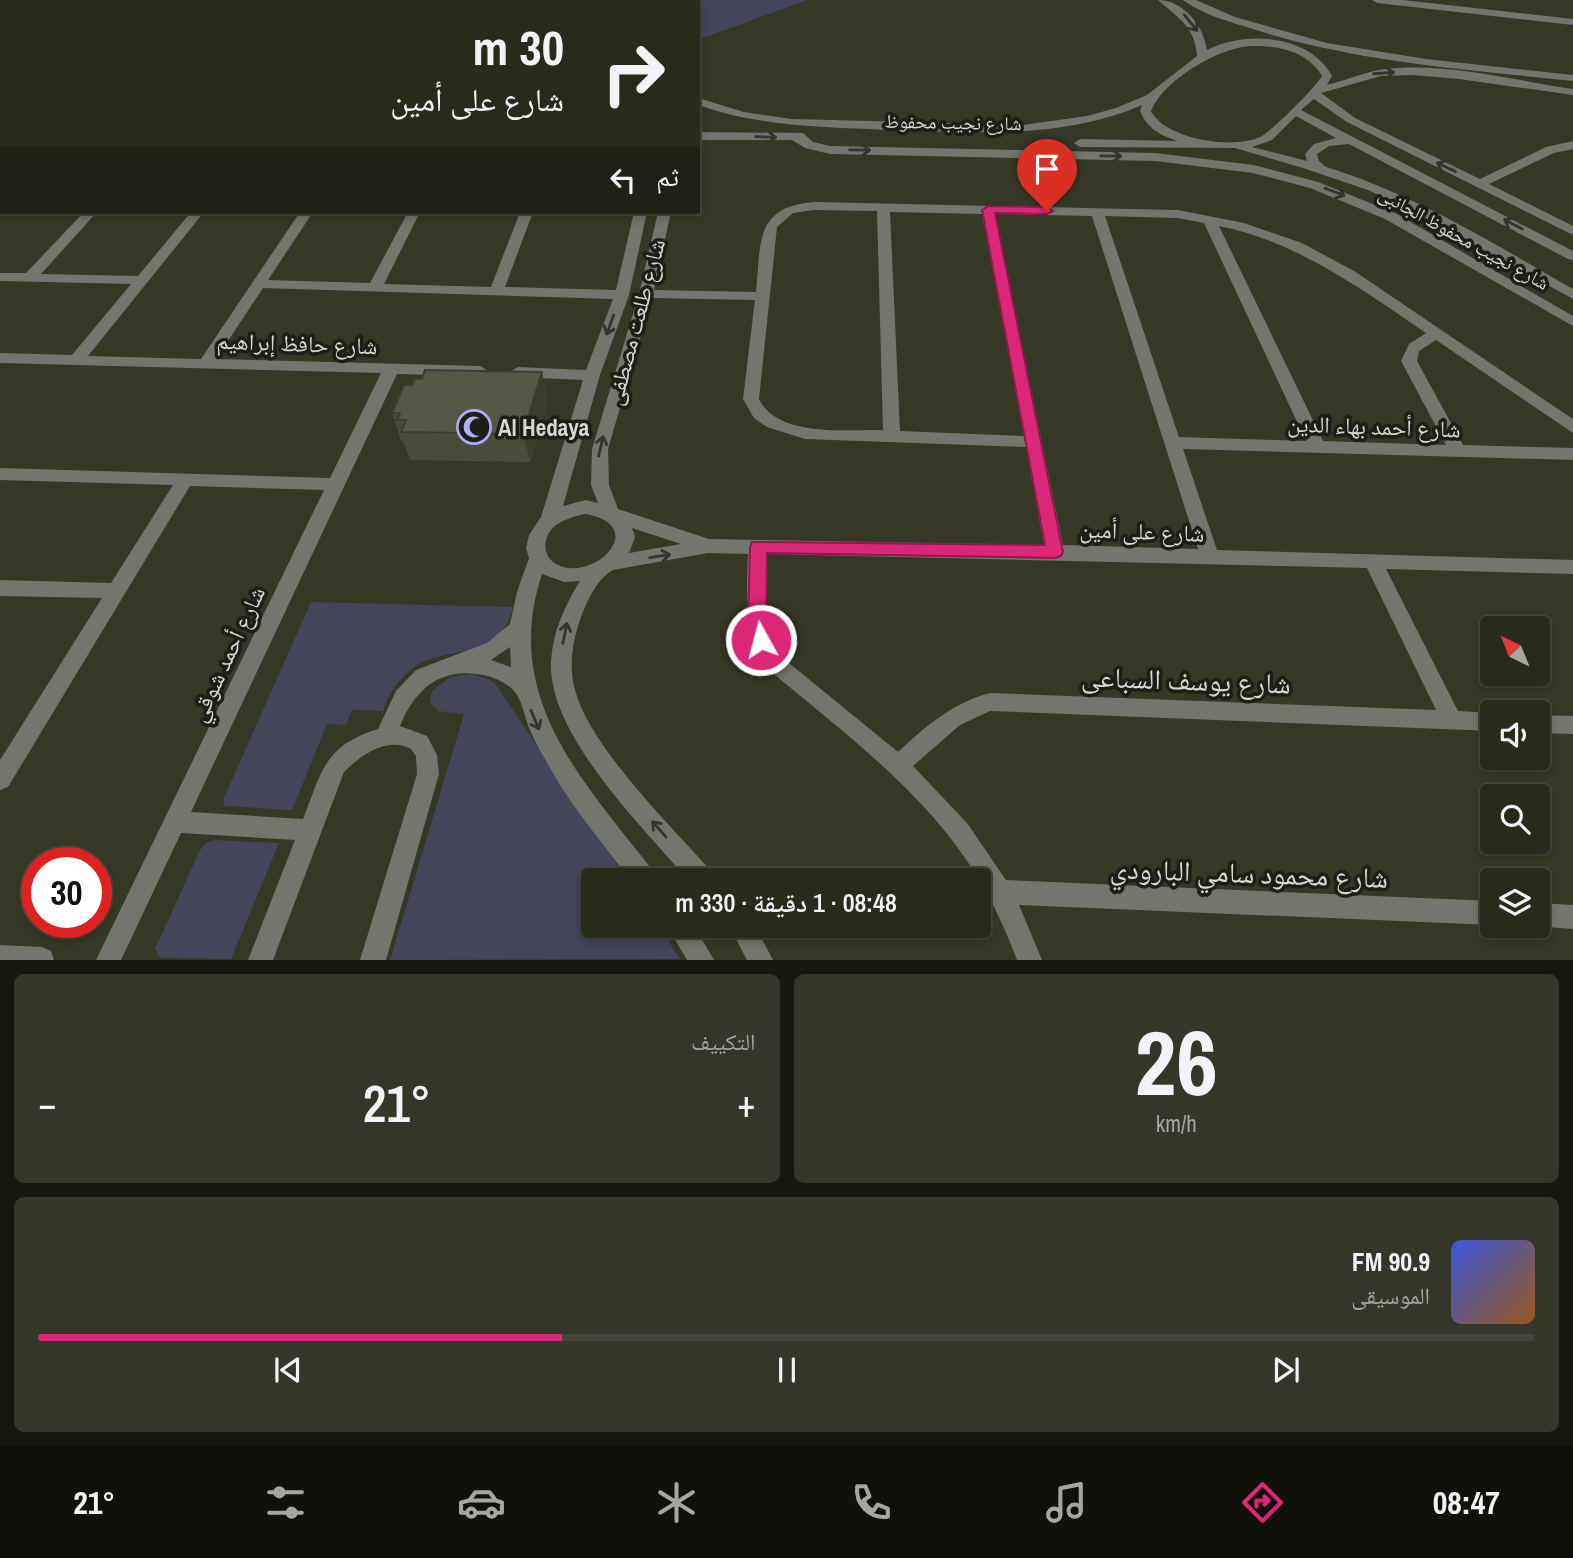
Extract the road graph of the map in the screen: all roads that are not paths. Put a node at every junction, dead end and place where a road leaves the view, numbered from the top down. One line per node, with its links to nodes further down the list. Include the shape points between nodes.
1 (1163, 0): 9 (street, one-way to 9, via 1196,27 1203,42)
2 (1188, 0): 4 (street)
3 (1377, 0): 5 (street)
4 (1209, 5): 7 (street); 8 (street, via 1300,34)
5 (1470, 5): 6 (street)
6 (1573, 22)
7 (1283, 41): 8 (street); 9 (street, شارع نجيب محفوظ, via 1235,43); 11 (street, via 1322,65 1326,76)
8 (1397, 53): 10 (street)
9 (1202, 56): 13 (street, شارع نجيب محفوظ)
10 (1573, 78)
11 (1316, 91): 12 (street, one-way to 12, via 1373,73 1408,72); 16 (street); 24 (street, one-way to 11, via 1351,120)
12 (1573, 92)
13 (1151, 97): 14 (street, شارع نجيب محفوظ, via 1088,121 1000,130 784,121); 20 (street, via 1146,110 1157,127)
14 (700, 101)
15 (700, 102): 18 (street, via 726,121 722,130)
16 (1294, 111): 19 (street); 22 (street, via 1261,141)
17 (794, 137): 18 (street, شارع نجيب محفوظ, one-way to 17); 20 (street, شارع نجيب محفوظ); 38 (street, شارع نجيب محفوظ الجانبى, one-way to 38, via 830,150 1155,157 1225,163 1341,194)
18 (702, 138)
19 (1349, 141): 23 (street, via 1314,148 1313,162); 39 (street, one-way to 19)
20 (1207, 145): 22 (street)
21 (1573, 145): 24 (street, via 1550,149)
22 (1234, 147): 23 (street)
23 (1321, 169): 37 (street, via 1414,205)
24 (1480, 184): 36 (street)
25 (883, 208): 26 (street); 49 (street, via 814,206 780,214 770,227); 58 (street)
26 (988, 210): 27 (street); 59 (street)
27 (1097, 212): 35 (street); 60 (street)
28 (89, 214): 41 (street)
29 (196, 214): 42 (street)
30 (305, 214): 43 (street)
31 (413, 214): 44 (street)
32 (526, 214): 45 (street)
33 (641, 214): 47 (street, شارع طلعت مصطفى)
34 (664, 214): 46 (street, شارع طلعت مصطفى)
35 (1209, 219): 51 (street, via 1268,235 1324,260); 61 (street)
36 (1573, 231)
37 (1480, 242): 38 (street); 48 (street)
38 (1456, 252): 50 (street, شارع نجيب محفوظ الجانبى)
39 (1573, 256)
40 (0, 277): 41 (street)
41 (29, 278): 42 (street)
42 (142, 280): 53 (street)
43 (258, 284): 44 (street); 54 (street)
44 (375, 288): 45 (street)
45 (496, 291): 47 (street)
46 (646, 294): 49 (street); 67 (street, شارع طلعت مصطفى, one-way to 46, via 600,485 600,449)
47 (622, 295): 56 (street, شارع طلعت مصطفى, one-way to 56)
48 (1573, 295)
49 (762, 296): 58 (street, via 751,399 763,418 797,432)
50 (1573, 322)
51 (1436, 334): 57 (street); 62 (street, via 1410,350 1409,361)
52 (0, 358): 53 (street, شارع حافظ إبراهيم)
53 (77, 359): 54 (street, شارع حافظ إبراهيم)
54 (206, 363): 55 (street, شارع حافظ إبراهيم)
55 (391, 369): 56 (street, شارع حافظ إبراهيم); 66 (street, شارع أحمد شوقي)
56 (592, 374): 68 (street, شارع طلعت مصطفى)
57 (1573, 428)
58 (892, 436): 59 (street)
59 (1034, 442): 71 (street)
60 (1173, 443): 61 (street, شارع أحمد بهاء الدين); 72 (street)
61 (1317, 447): 62 (street, شارع أحمد بهاء الدين)
62 (1458, 451): 63 (street, شارع أحمد بهاء الدين)
63 (1573, 454)
64 (0, 474): 65 (street)
65 (185, 480): 66 (street); 78 (street)
66 (335, 484): 90 (street, شارع أحمد شوقي)
67 (612, 514): 68 (street, via 586,507); 69 (street, شارع على أمين); 75 (street, via 626,533 620,553)
68 (550, 519): 73 (street, via 535,538)
69 (709, 546): 70 (street, شارع على أمين); 75 (street, شارع على أمين, one-way to 69)
70 (758, 547): 71 (street, شارع على أمين); 88 (street, via 757,624 770,655)
71 (1055, 552): 72 (street, شارع على أمين)
72 (1210, 558): 74 (street, شارع على أمين)
73 (538, 559): 75 (street, via 562,573); 79 (street)
74 (1374, 563): 76 (street, شارع على أمين); 82 (street)
75 (603, 567): 93 (street, one-way to 75, via 597,757 566,702 561,648 567,621 578,596)
76 (1573, 567)
77 (0, 588): 78 (street)
78 (117, 591): 87 (street)
79 (520, 628): 80 (street, via 494,649); 81 (street)
80 (462, 664): 81 (street, via 497,669); 86 (street, via 439,668 411,686)
81 (524, 686): 92 (street, one-way to 92, via 555,758)
82 (1452, 721): 83 (street, شارع يوسف السباعى); 88 (street, شارع يوسف السباعى, via 990,702 954,717)
83 (1480, 722)
84 (1550, 724): 85 (street)
85 (1573, 725)
86 (386, 735): 91 (street, via 363,742 343,756 330,776); 104 (street, via 415,741 428,764)
87 (10, 749): 89 (street)
88 (899, 765): 94 (street, via 959,829)
89 (0, 780)
90 (174, 822): 91 (street); 102 (street, شارع أحمد شوقي)
91 (310, 830): 103 (street)
92 (636, 868)
93 (694, 868)
94 (1002, 892): 95 (street, شارع محمود سامي البارودي); 107 (street)
95 (1480, 912)
96 (1550, 916): 97 (street)
97 (1573, 917)
98 (687, 938): 105 (street)
99 (748, 938): 106 (street)
100 (0, 958): 101 (street)
101 (41, 960)
102 (108, 960)
103 (260, 960)
104 (373, 960)
105 (702, 960)
106 (761, 960)
107 (1030, 960)

